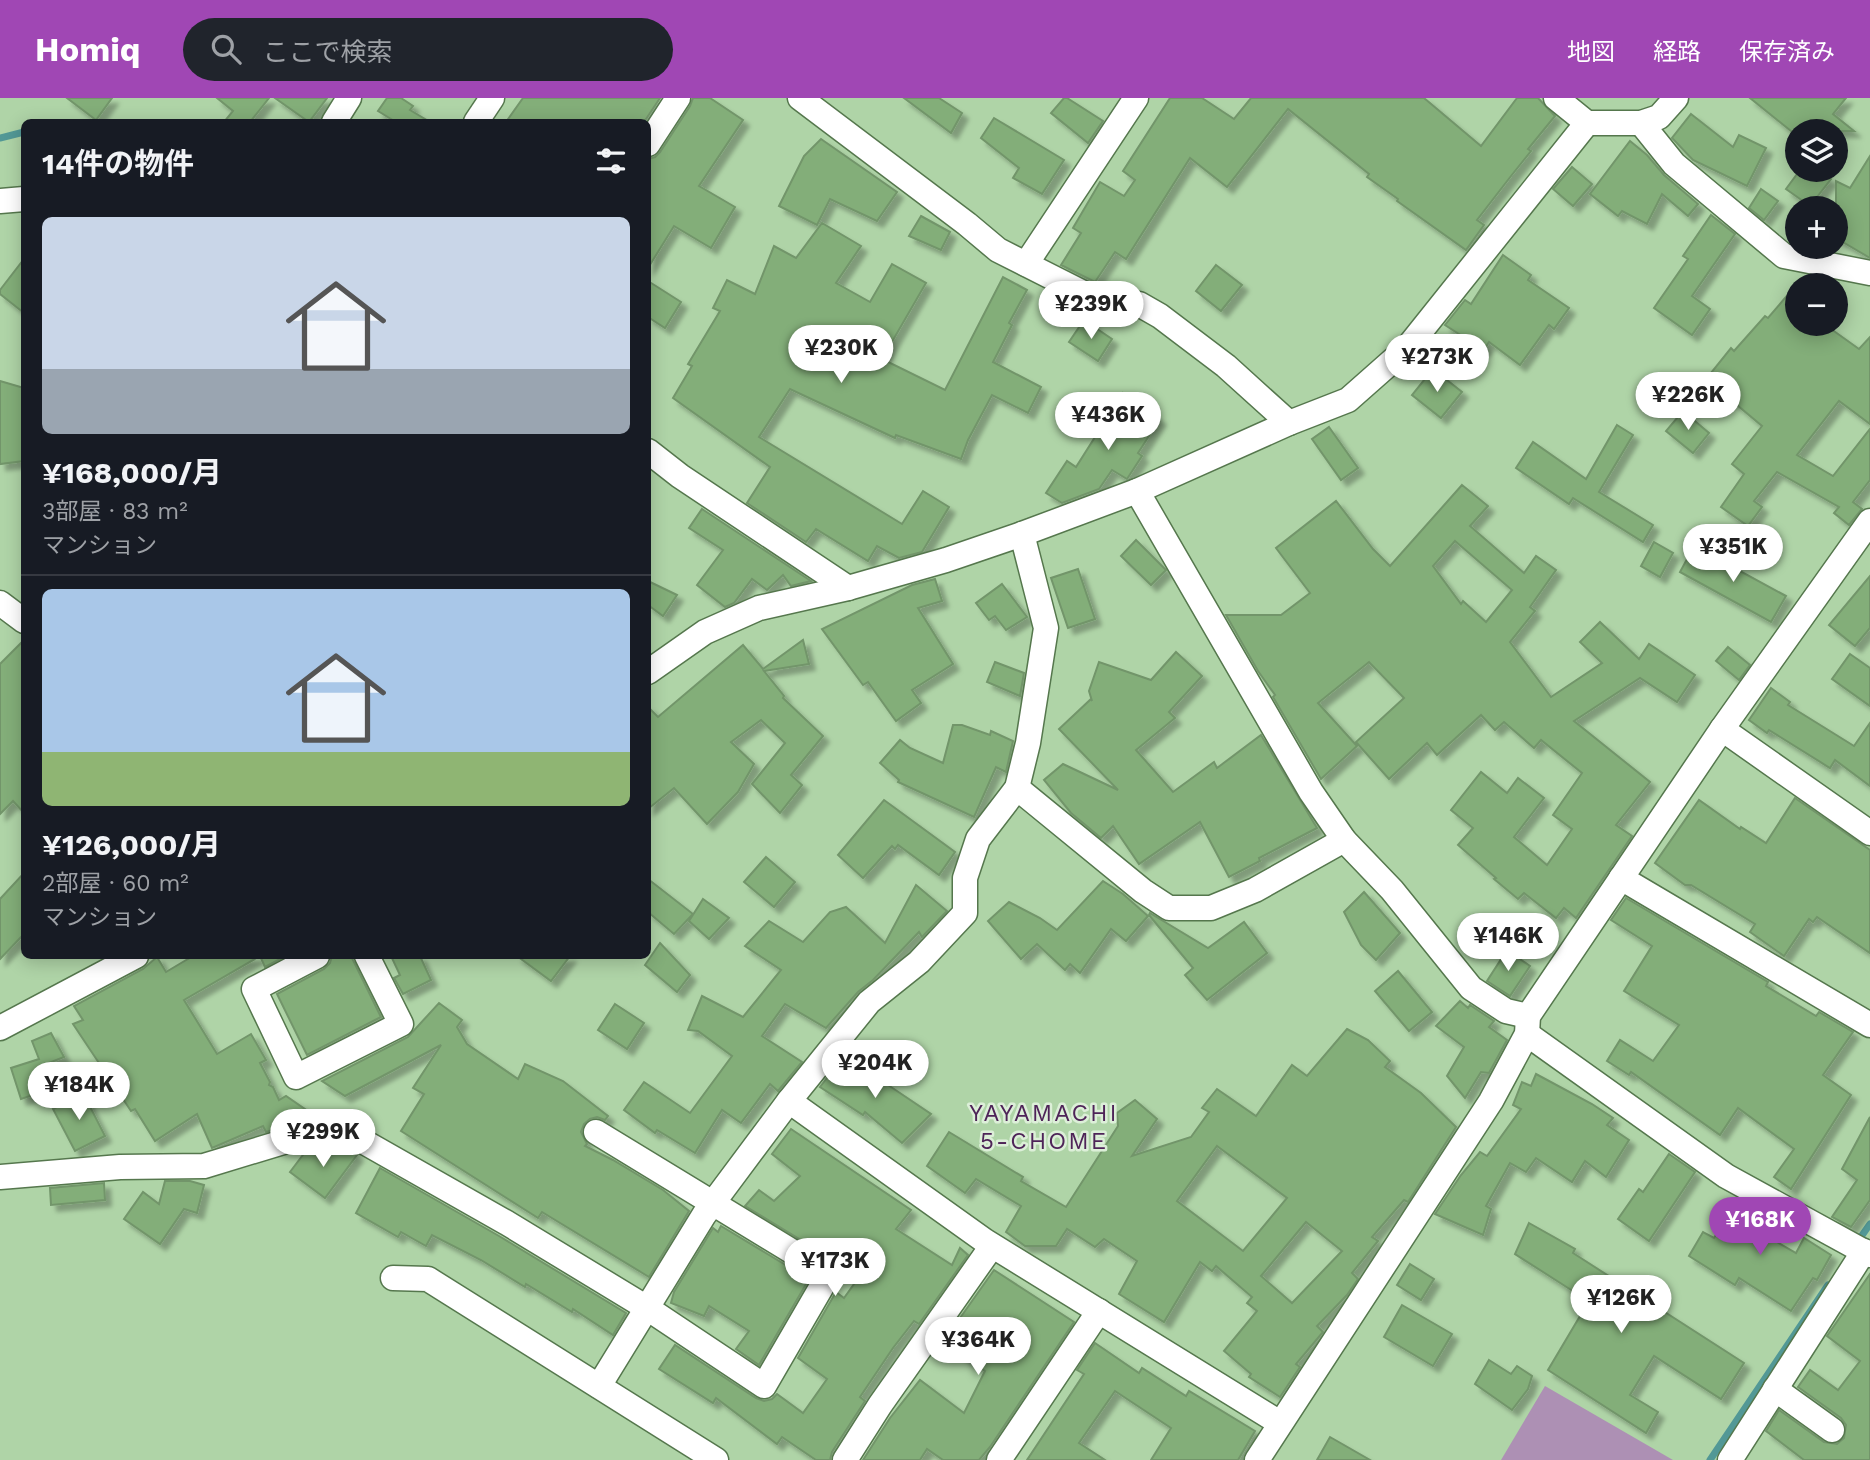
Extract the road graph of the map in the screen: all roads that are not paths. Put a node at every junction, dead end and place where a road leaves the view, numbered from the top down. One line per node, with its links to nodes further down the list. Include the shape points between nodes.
1 (349, 98): 8 (street)
2 (492, 98): 9 (street)
3 (678, 98): 12 (street)
4 (800, 98): 15 (street, via 998,250)
5 (1136, 98): 15 (street)
6 (1556, 98): 10 (street)
7 (1676, 98): 11 (street, via 1659,117)
8 (336, 119)
9 (478, 119)
10 (1587, 123): 11 (street); 17 (street, via 1408,347 1348,400)
11 (1641, 123): 16 (street, via 1674,164 1784,256)
12 (651, 139)
13 (21, 200): 14 (street)
14 (0, 201)
15 (1026, 264): 17 (street, via 1089,296 1139,304 1160,316 1226,366)
16 (1870, 273)
17 (1289, 424): 19 (street)
18 (651, 452): 22 (street)
19 (1137, 491): 21 (street); 29 (street, via 1284,747)
20 (1870, 521): 26 (street)
21 (1022, 534): 22 (street); 27 (street, via 1046,628)
22 (848, 588): 25 (street, via 759,608 705,632)
23 (0, 603): 24 (street)
24 (21, 619)
25 (651, 670)
26 (1722, 729): 28 (street); 30 (street)
27 (1017, 788): 29 (street, via 1169,908 1211,908 1255,890); 37 (street, via 978,839 965,878 965,913 919,962 869,1002)
28 (1870, 833)
29 (1344, 840): 34 (street, via 1471,988)
30 (1621, 878): 34 (street); 35 (street)
31 (130, 959): 36 (street)
32 (311, 959): 33 (street, via 254,989 296,1077 401,1024)
33 (368, 959)
34 (1528, 1025): 42 (street, via 1726,1176); 48 (street, via 1491,1101)
35 (1870, 1026)
36 (0, 1028)
37 (789, 1101): 40 (street); 41 (street)
38 (596, 1132): 40 (street)
39 (0, 1177): 44 (street, via 120,1167 204,1166 336,1126)
40 (712, 1205): 44 (street); 44 (street, via 829,1274 764,1386)
41 (992, 1245): 45 (street); 52 (street)
42 (1861, 1250): 47 (street)
43 (393, 1278): 46 (street, via 428,1279)
44 (647, 1308): 46 (street)
45 (1099, 1311): 48 (street); 53 (street)
46 (599, 1386): 51 (street)
47 (1775, 1389): 49 (street); 50 (street)
48 (1280, 1423): 54 (street)
49 (1832, 1430)
50 (1736, 1458)
51 (716, 1460)
52 (845, 1460)
53 (999, 1460)
54 (1257, 1460)

